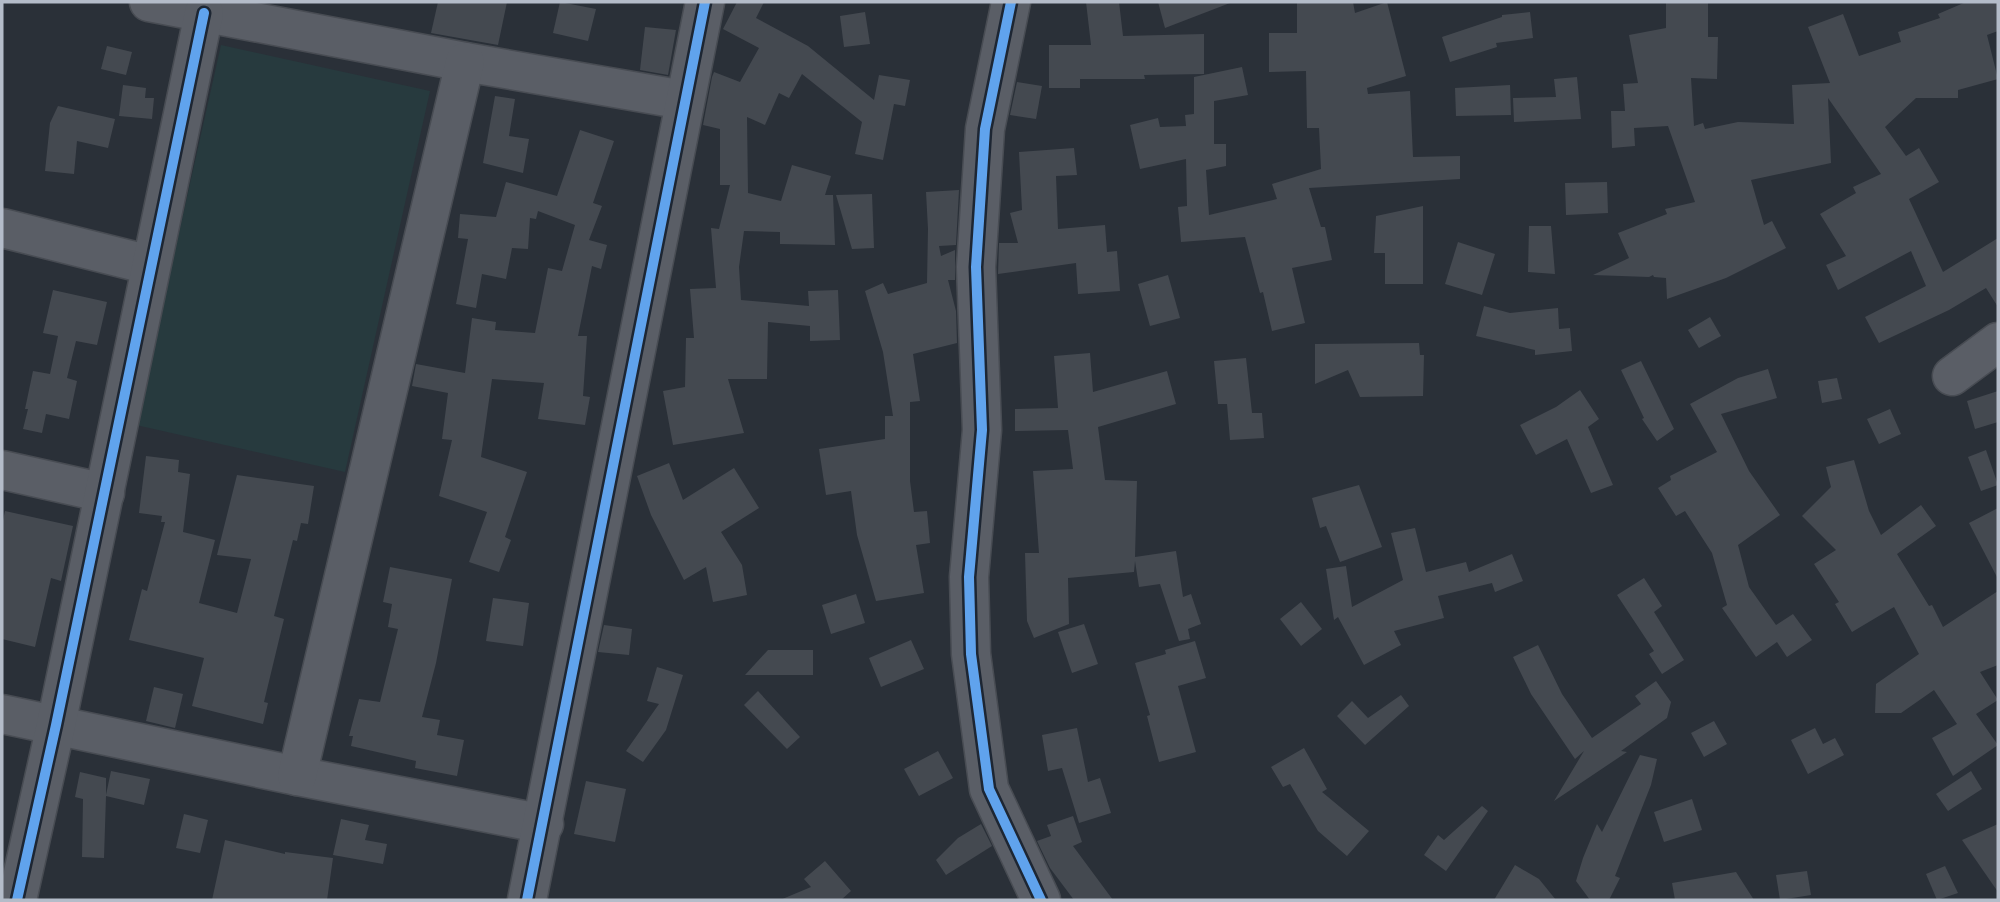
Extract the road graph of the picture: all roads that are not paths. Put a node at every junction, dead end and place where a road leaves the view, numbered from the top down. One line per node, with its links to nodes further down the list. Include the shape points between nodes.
1 (149, 2): 4 (street)
2 (705, 2): 6 (street)
3 (1011, 2): 19 (street, via 985,129 976,267 982,430 969,577 971,654 989,789)
4 (204, 13): 5 (street); 8 (street)
5 (465, 62): 6 (street); 15 (street)
6 (684, 100): 16 (street)
7 (2, 229): 8 (street)
8 (150, 265): 12 (street)
9 (1998, 342): 10 (street)
10 (1952, 376)
11 (2, 470): 12 (street)
12 (105, 493): 14 (street)
13 (2, 714): 14 (street)
14 (56, 725): 15 (street); 17 (street)
15 (297, 776): 16 (street)
16 (544, 824): 18 (street)
17 (17, 900)
18 (527, 900)
19 (1041, 900)

